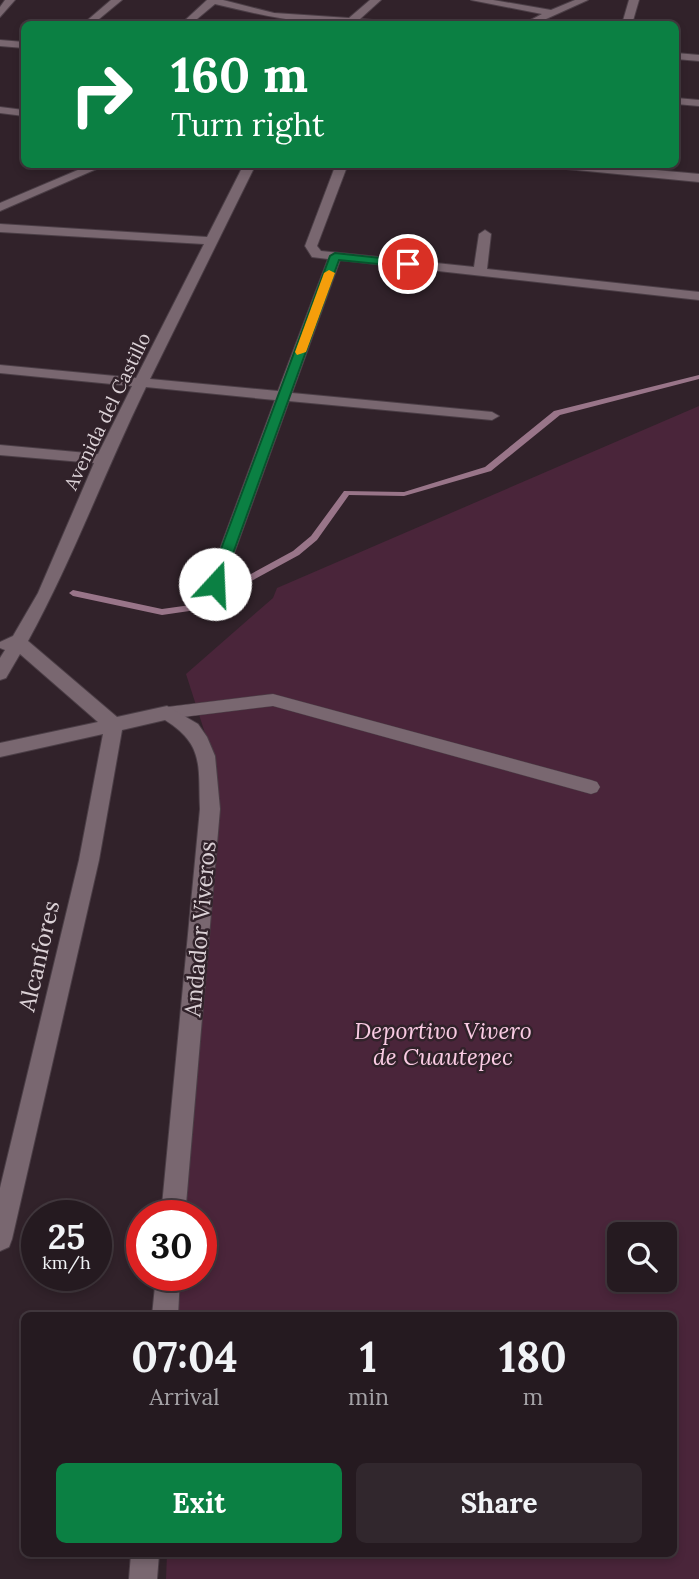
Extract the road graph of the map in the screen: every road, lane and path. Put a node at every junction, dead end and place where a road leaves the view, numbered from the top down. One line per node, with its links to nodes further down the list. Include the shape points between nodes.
1 (10, 0): 9 (street)
2 (117, 0): 10 (street)
3 (212, 0): 11 (street); 12 (street, via 274,16)
4 (376, 0): 13 (street)
5 (476, 0): 8 (street)
6 (583, 0): 8 (street)
7 (635, 0): 15 (street)
8 (551, 13): 14 (street)
9 (0, 14)
10 (91, 21)
11 (189, 21)
12 (338, 21)
13 (352, 21)
14 (534, 21)
15 (628, 21)
16 (0, 43): 17 (street)
17 (21, 46)
18 (679, 56): 19 (street)
19 (699, 58)
20 (679, 101): 21 (street)
21 (699, 103)
22 (0, 110): 23 (street)
23 (21, 113)
24 (93, 168): 29 (street)
25 (248, 168): 32 (street, Avenida del Castillo)
26 (341, 168): 33 (street, via 312,246 317,254)
27 (590, 168): 28 (street)
28 (699, 178)
29 (0, 207)
30 (0, 229): 32 (street)
31 (485, 234): 34 (street)
32 (212, 241): 37 (street, Avenida del Castillo)
33 (335, 256): 34 (street); 38 (street)
34 (480, 272): 35 (street)
35 (699, 296)
36 (0, 369): 37 (street)
37 (141, 383): 38 (street); 41 (street, Avenida del Castillo)
38 (284, 398): 39 (street); 42 (street)
39 (492, 416)
40 (0, 450): 41 (street)
41 (103, 459): 43 (street, Avenida del Castillo, via 46,593)
42 (215, 584)
43 (9, 644): 44 (street, Avenida del Castillo); 46 (street)
44 (0, 674)
45 (167, 713): 46 (street); 48 (lane, via 273,701); 49 (street, Andador Viveros, via 200,740 210,809)
46 (114, 725): 47 (street); 50 (street, Alcanfores, via 89,860)
47 (0, 750)
48 (591, 788)
49 (174, 1200)
50 (0, 1239)
51 (167, 1291): 52 (street)
52 (165, 1312)
53 (145, 1557): 54 (street)
54 (143, 1579)

